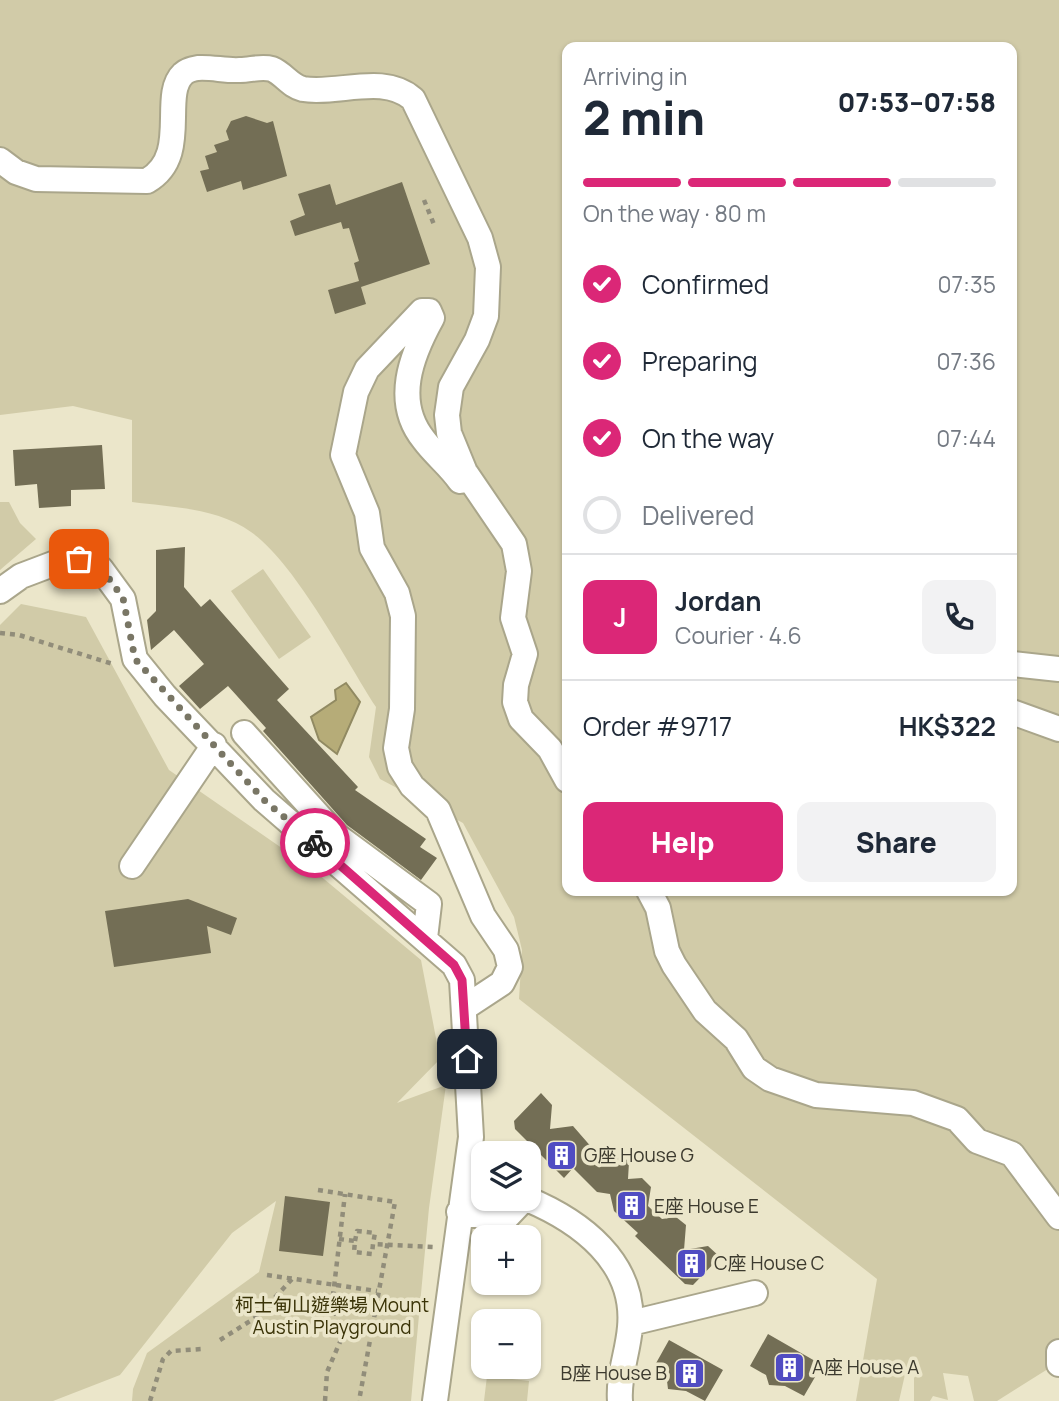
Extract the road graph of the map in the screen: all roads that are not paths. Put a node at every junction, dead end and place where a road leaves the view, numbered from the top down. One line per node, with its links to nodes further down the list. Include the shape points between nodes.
1 (0, 160): 2 (street, via 36,179 147,181 160,170 169,152 177,83 197,68 266,68 304,89 366,87 408,95 428,126 480,238 488,267 486,316 453,381 447,415 451,438)
2 (478, 495): 10 (street, via 508,532 518,555 513,613 525,657 516,685 517,711 550,749); 14 (street, via 475,498 464,490 423,439 408,411 409,368 432,318 429,311 422,311 367,369 356,392 343,455 367,513 372,548 397,593 403,616 402,709 396,748 400,767 412,786 438,810 510,967 502,983)
3 (0, 591): 9 (street, via 21,576 58,562 79,559 102,569 123,598 135,659)
4 (1017, 665): 5 (street)
5 (1059, 669)
6 (1017, 714): 7 (street)
7 (1059, 729)
8 (244, 733): 13 (street, via 337,836 429,904)
9 (214, 746): 11 (street); 13 (street, via 264,800)
10 (562, 771)
11 (132, 866)
12 (652, 896): 18 (street, via 671,960 702,1008 734,1036 754,1068 770,1079 816,1095 913,1103 957,1119 977,1141 1012,1154)
13 (425, 938): 14 (street, via 454,965 462,980)
14 (464, 1008): 17 (street, via 471,1137)
15 (541, 1206): 20 (street, via 578,1224 606,1252 625,1287)
16 (513, 1211): 17 (street, via 504,1220)
17 (459, 1212): 23 (street)
18 (1059, 1217)
19 (755, 1293): 20 (street)
20 (631, 1323): 24 (street)
21 (1059, 1352): 22 (street)
22 (1059, 1364)
23 (435, 1401)
24 (620, 1401)

